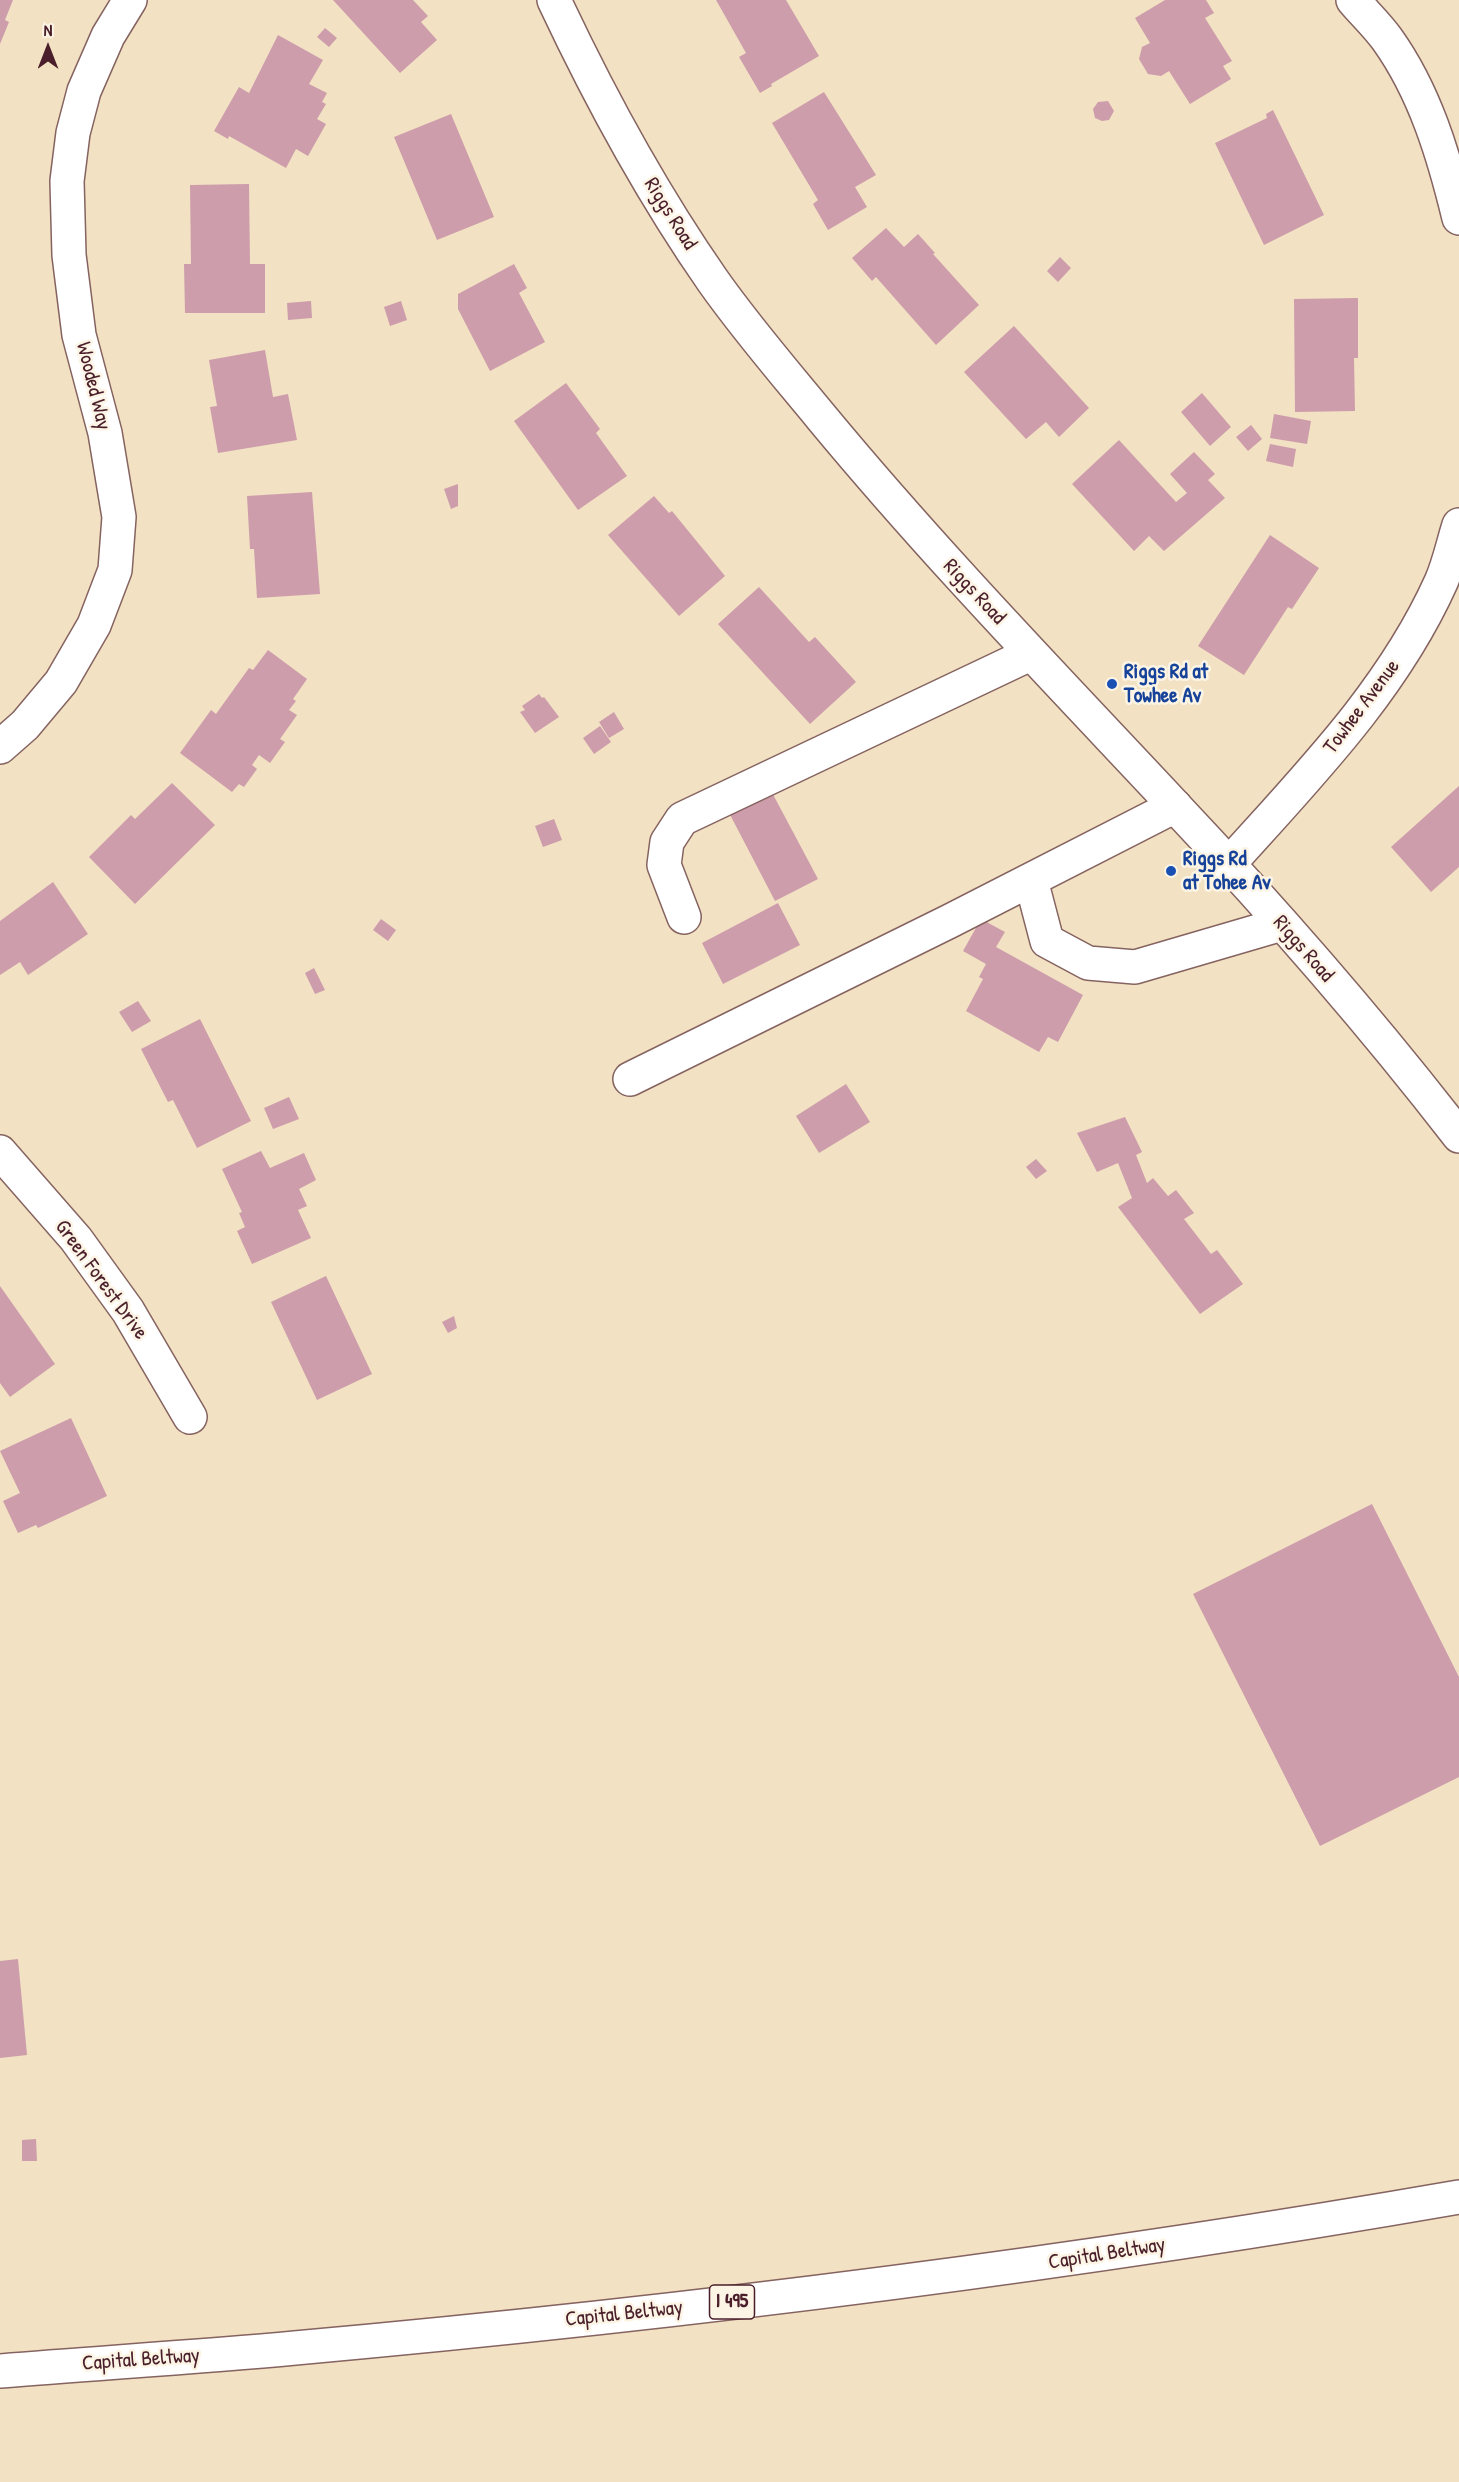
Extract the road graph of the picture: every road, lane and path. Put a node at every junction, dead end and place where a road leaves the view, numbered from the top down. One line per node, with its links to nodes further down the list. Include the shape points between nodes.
1 (130, 0): 7 (main road, Wooded Way, via 108,36 84,92 73,133 67,182 69,255 79,335 105,433 120,517 116,570 94,625 61,682 25,725)
2 (555, 0): 6 (main road, Riggs Road, via 606,107 656,196 714,283 872,478)
3 (1353, 0): 4 (main road, via 1387,39 1422,100)
4 (1459, 218)
5 (1459, 525): 9 (main road, Towhee Avenue, via 1442,581 1380,688)
6 (1030, 654): 8 (main road, Riggs Road); 11 (main road, via 682,819 667,842 664,865)
7 (0, 747)
8 (1175, 806): 9 (main road, Riggs Road); 10 (main road)
9 (1228, 865): 12 (main road, Riggs Road)
10 (1031, 880): 12 (main road, via 1047,941 1088,963 1135,968); 13 (main road)
11 (684, 917)
12 (1282, 924): 14 (main road, Riggs Road)
13 (630, 1079)
14 (1459, 1136)
15 (0, 1152): 16 (main road, Green Forest Drive, via 76,1239 128,1311)
16 (190, 1417)
17 (1459, 2197): 18 (main road, Capital Beltway / I 495, via 1011,2268 653,2312 294,2348)
18 (0, 2371)

